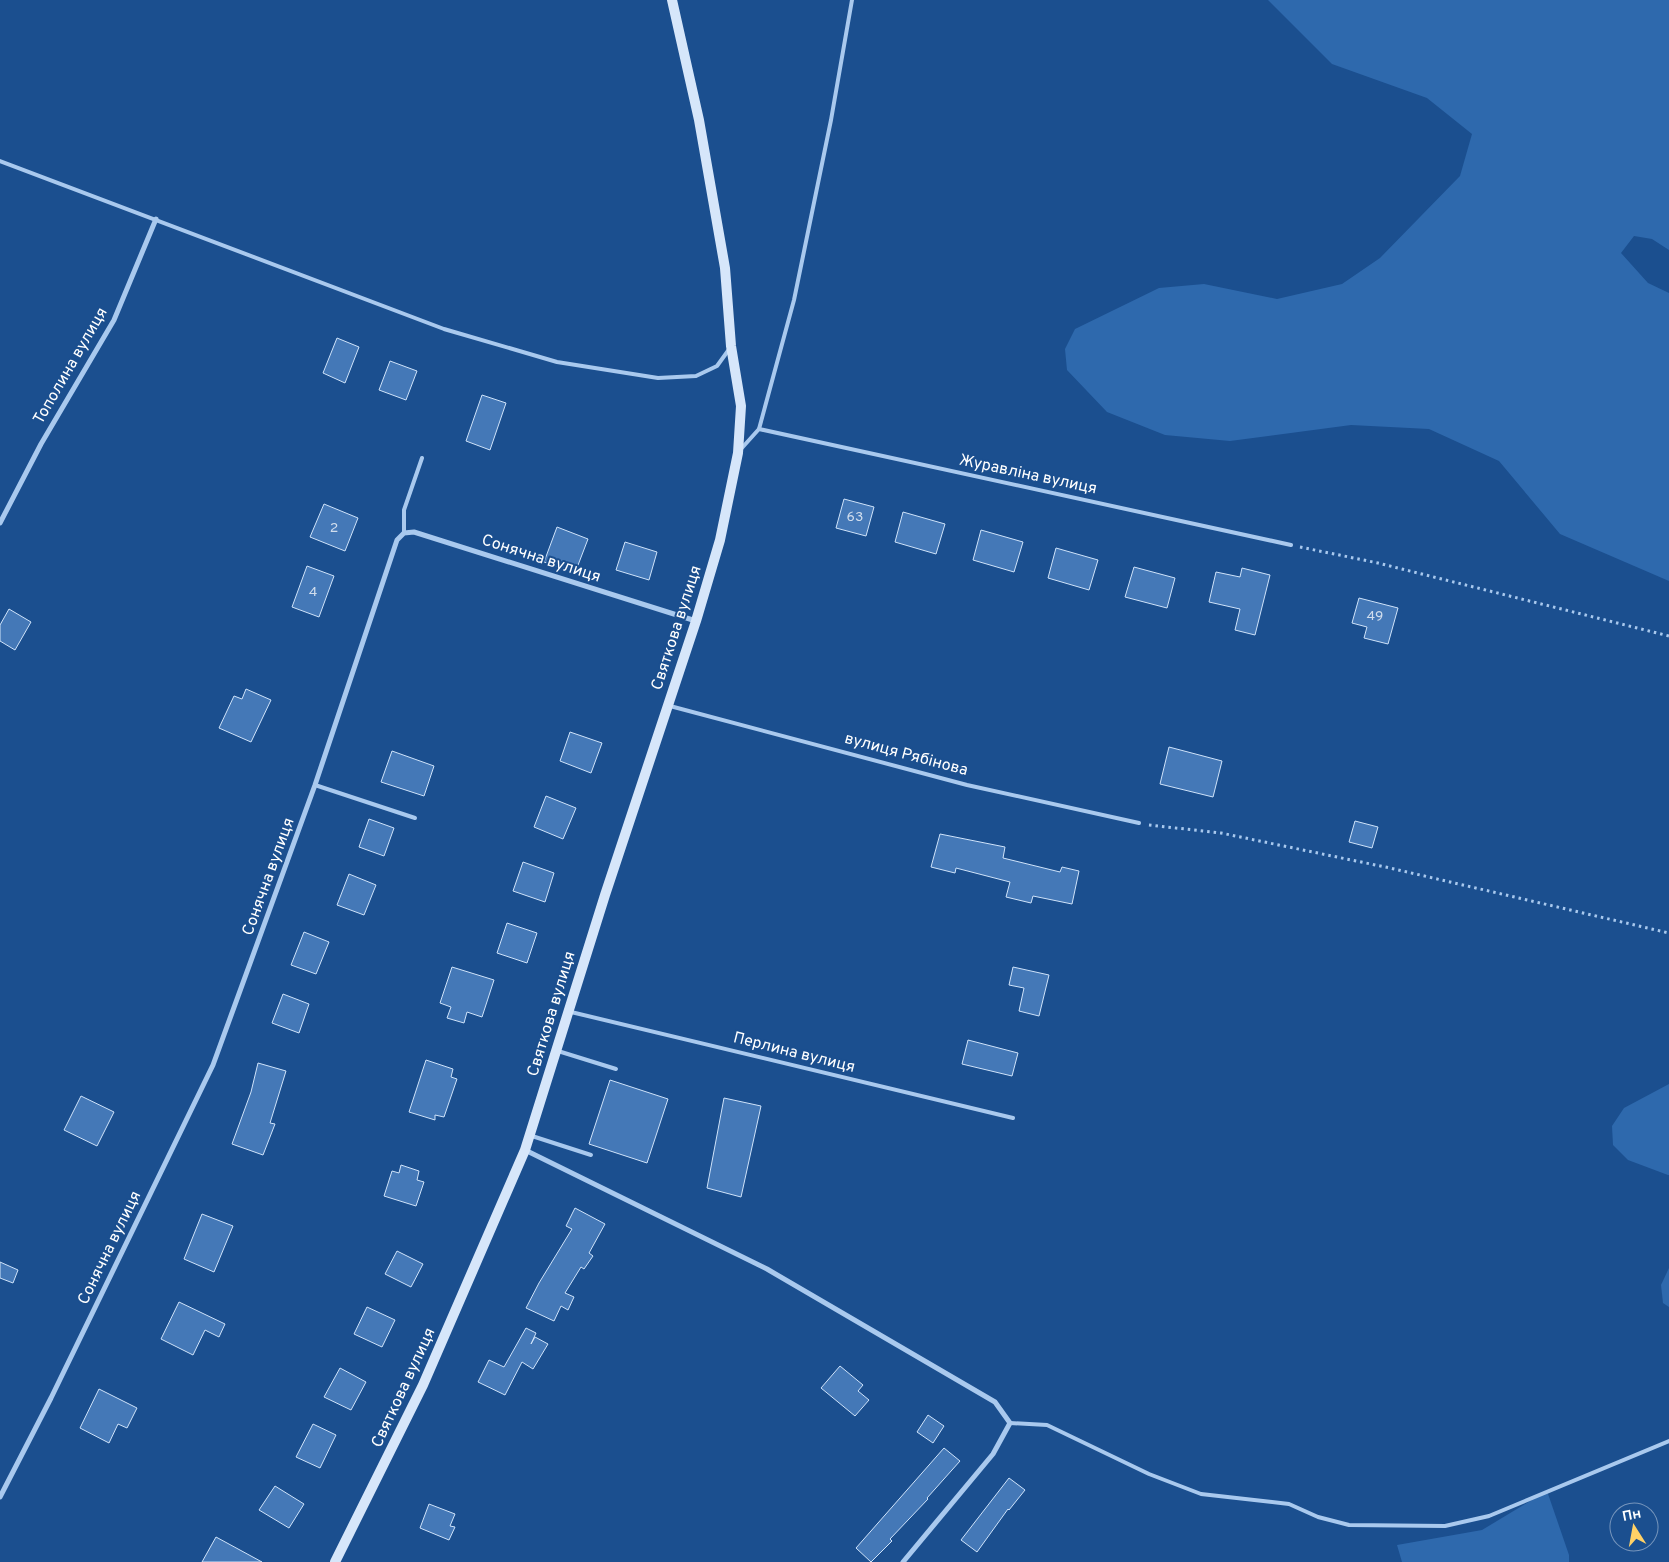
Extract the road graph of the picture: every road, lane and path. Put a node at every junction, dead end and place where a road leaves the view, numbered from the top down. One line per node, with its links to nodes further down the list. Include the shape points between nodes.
1 (672, 0): 5 (main road, Святкова вулиця, via 699,120 725,268)
2 (852, 0): 6 (lane, via 794,300)
3 (0, 160): 4 (lane)
4 (156, 219): 5 (lane, via 444,329 557,362 658,378 696,376 717,366); 9 (street, Тополина вулиця, via 114,320 41,444)
5 (731, 346): 7 (main road, Святкова вулиця, via 741,406)
6 (759, 429): 7 (lane); 11 (lane, Журавліна вулиця)
7 (738, 452): 12 (main road, Святкова вулиця, via 720,540)
8 (422, 458): 10 (lane, via 404,510)
9 (0, 522)
10 (404, 533): 12 (street, Сонячна вулиця, via 414,532); 15 (street, Сонячна вулиця, via 397,540)
11 (1292, 545): 13 (path, via 1378,563)
12 (696, 621): 14 (main road, Святкова вулиця)
13 (1669, 636)
14 (668, 705): 17 (lane, вулиця Рябінова, via 967,785); 19 (main road, Святкова вулиця)
15 (315, 785): 16 (lane); 28 (street, Сонячна вулиця, via 213,1065)
16 (415, 818)
17 (1139, 824): 18 (path, via 1221,833 1390,868)
18 (1669, 933)
19 (568, 1011): 20 (main road, Святкова вулиця); 22 (lane, Перлина вулиця)
20 (556, 1050): 21 (lane); 23 (main road, Святкова вулиця)
21 (616, 1069)
22 (1013, 1118)
23 (529, 1135): 24 (main road, Святкова вулиця); 25 (lane)
24 (524, 1150): 26 (street, via 767,1269 995,1402); 29 (main road, Святкова вулиця, via 423,1385)
25 (591, 1155)
26 (1010, 1423): 27 (lane, via 1047,1425 1149,1474 1201,1494 1289,1504 1318,1517 1349,1525 1445,1526 1489,1516); 30 (street, via 993,1454)
27 (1669, 1441)
28 (0, 1497)
29 (335, 1562)
30 (903, 1562)

